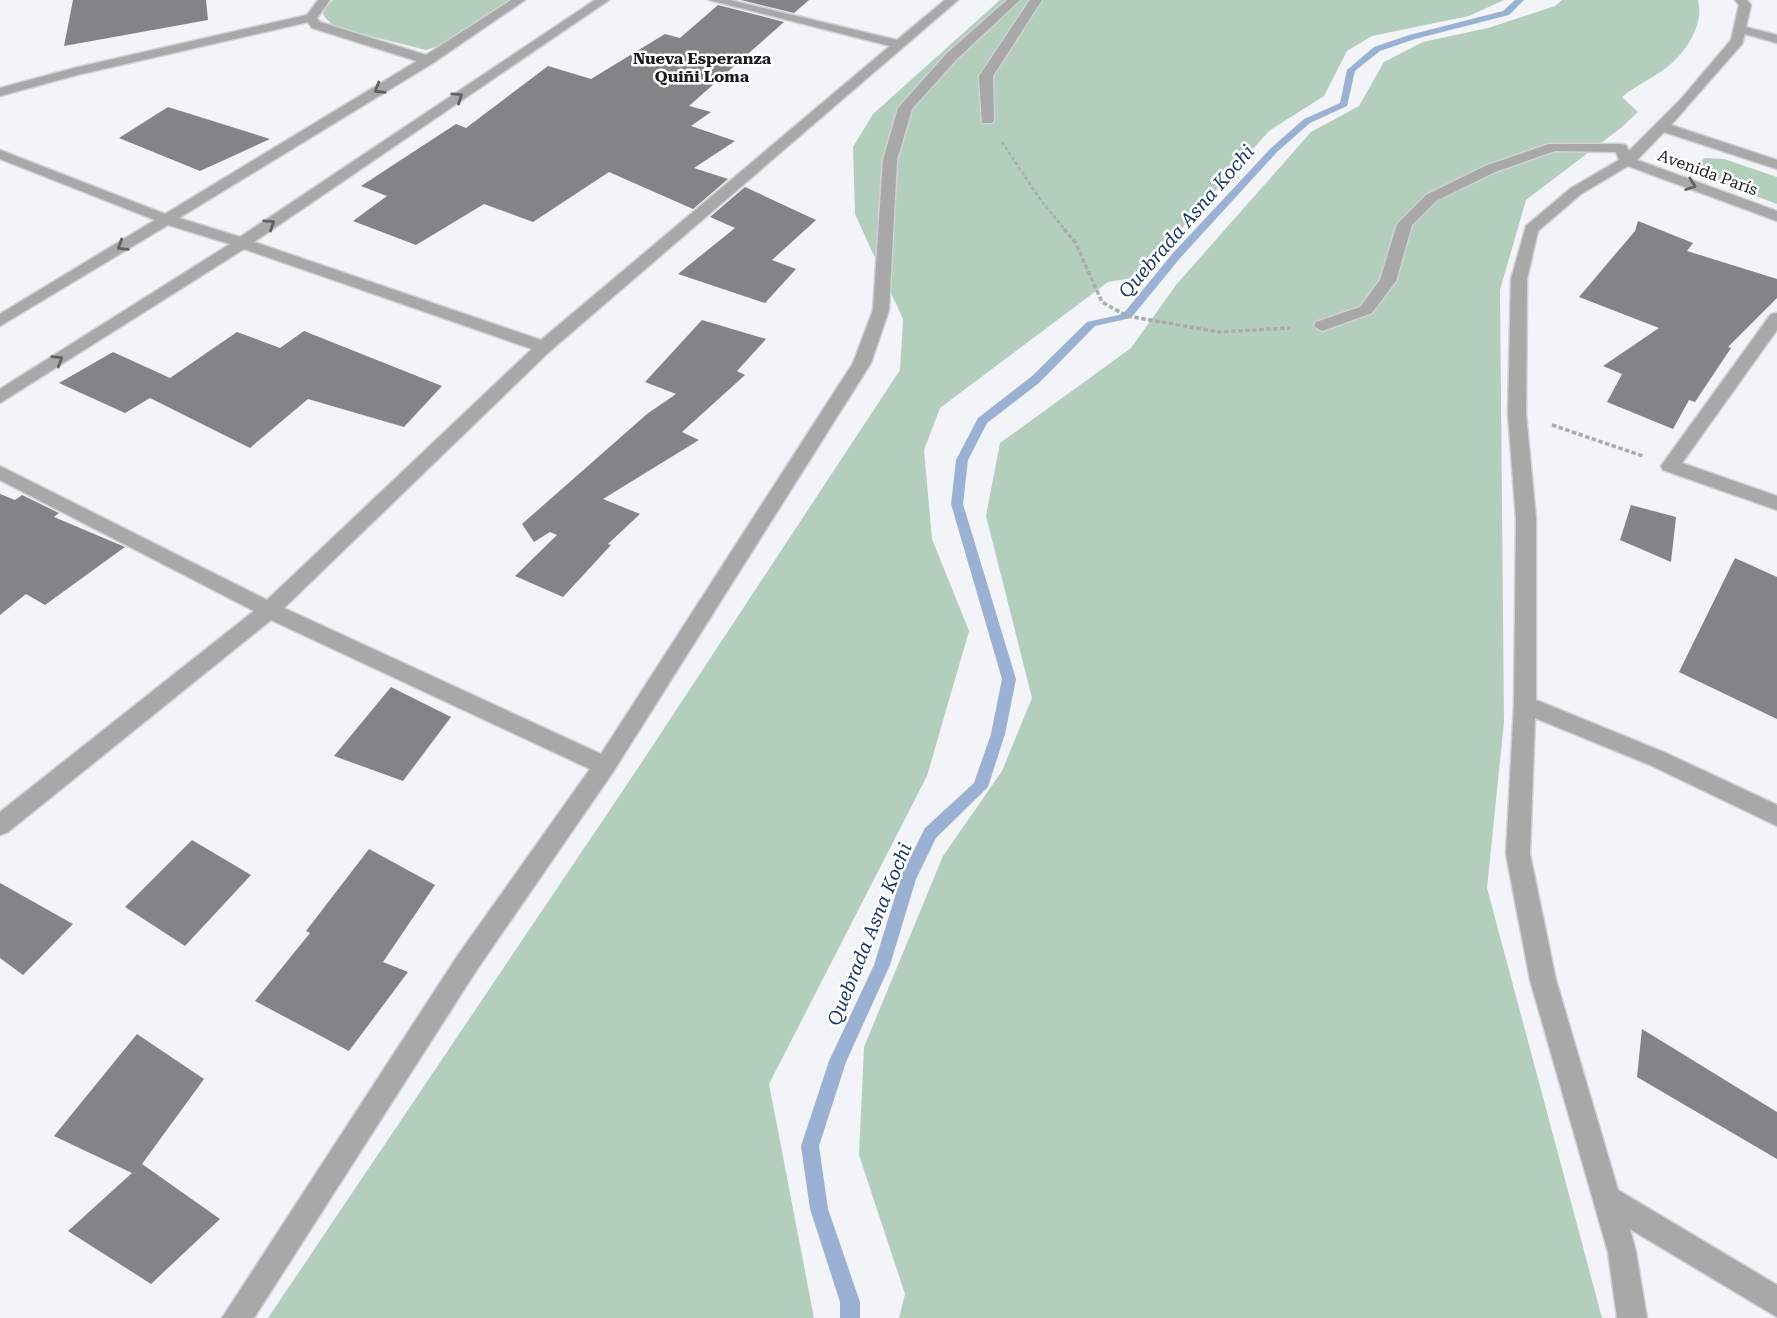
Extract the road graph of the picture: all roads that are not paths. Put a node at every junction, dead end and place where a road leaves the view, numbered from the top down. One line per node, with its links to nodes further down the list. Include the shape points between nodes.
1 (324, 0): 9 (street)
2 (519, 0): 13 (street)
3 (603, 0): 22 (street, one-way to 3)
4 (715, 0): 12 (street)
5 (951, 0): 12 (street)
6 (1014, 0): 32 (street, via 952,56 905,108 890,160 881,310 862,363)
7 (1036, 0): 15 (street, via 986,76)
8 (1741, 0): 10 (street, via 1745,5)
9 (311, 18): 13 (street, via 316,25); 14 (street)
10 (1740, 29): 11 (street); 16 (street, via 1737,41)
11 (1777, 39)
12 (899, 44): 26 (street)
13 (428, 60): 21 (street, one-way to 21)
14 (0, 92)
15 (988, 120)
16 (1661, 127): 18 (street); 19 (street, Avenida París)
17 (0, 155): 21 (street)
18 (1627, 161): 20 (street, Avenida París, one-way to 20); 25 (street, Avenida París, via 1621,148 1555,147 1490,169 1431,198 1405,224 1388,281 1366,310); 31 (street, via 1576,191 1531,229 1519,279 1517,414 1526,519)
19 (1777, 166)
20 (1777, 216)
21 (165, 219): 22 (street); 24 (street, one-way to 24)
22 (242, 243): 26 (street); 27 (street, one-way to 22)
23 (1777, 318): 29 (street, via 1670,466)
24 (0, 321)
25 (1322, 326)
26 (544, 347): 30 (street)
27 (0, 397)
28 (0, 472): 30 (street)
29 (1777, 503)
30 (269, 610): 32 (street); 34 (street)
31 (1525, 705): 33 (street, via 1658,759); 35 (street, via 1518,853 1543,981)
32 (605, 766): 37 (street, via 467,963)
33 (1777, 816)
34 (0, 825)
35 (1606, 1199): 36 (street); 38 (street, via 1622,1252)
36 (1777, 1302)
37 (237, 1318)
38 (1632, 1318)

